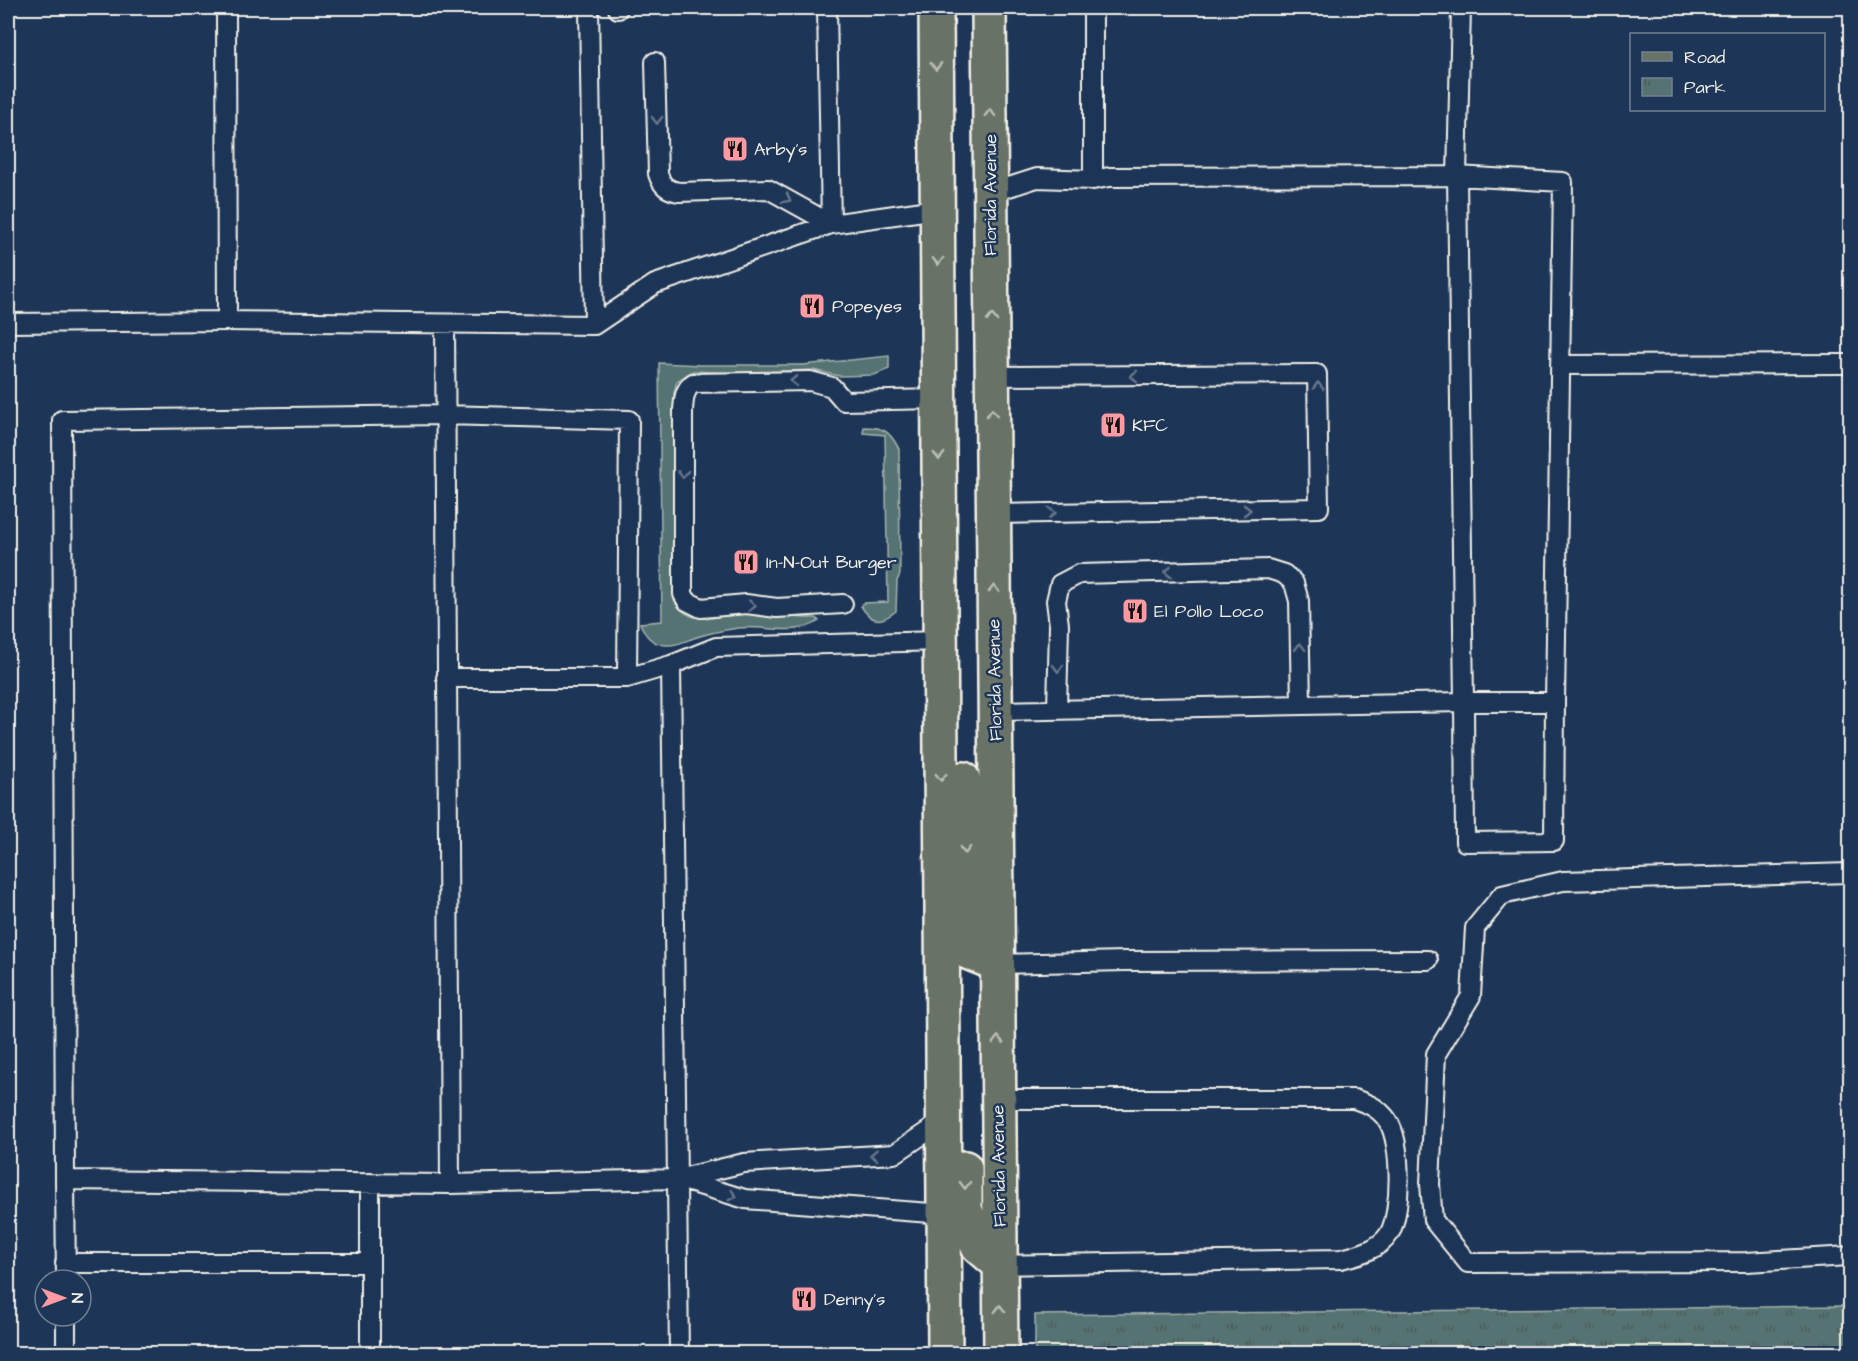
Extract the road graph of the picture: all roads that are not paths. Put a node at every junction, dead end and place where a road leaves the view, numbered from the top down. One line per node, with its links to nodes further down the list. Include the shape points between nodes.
1 (226, 8): 14 (lane)
2 (590, 8): 17 (lane)
3 (827, 8): 13 (lane)
4 (936, 8): 12 (main road, one-way to 12)
5 (989, 8): 11 (main road, Florida Avenue, one-way to 5)
6 (1093, 8): 10 (lane)
7 (1461, 8): 9 (lane)
8 (655, 62): 13 (lane, one-way to 13, via 661,183 679,192 768,189)
9 (1457, 176): 10 (lane); 19 (lane, via 1563,182); 29 (lane)
10 (1093, 180): 11 (lane, via 1037,178)
11 (990, 193): 20 (main road, Florida Avenue, one-way to 11)
12 (937, 209): 13 (lane); 21 (main road, one-way to 21)
13 (831, 224): 17 (lane, via 655,284)
14 (227, 321): 15 (lane); 16 (lane)
15 (8, 323)
16 (445, 324): 17 (lane); 22 (lane)
17 (594, 325)
18 (1846, 364): 19 (lane)
19 (1560, 365): 30 (lane)
20 (992, 376): 23 (main road, Florida Avenue, one-way to 20); 23 (lane, one-way to 20, via 1319,508 1317,374)
21 (938, 399): 24 (lane, one-way to 24, via 844,402 832,387 810,381 693,383 685,393 683,594 687,601 701,608); 25 (main road, one-way to 25)
22 (444, 415): 27 (lane); 28 (lane, via 629,420); 42 (lane, via 62,420)
23 (993, 514): 33 (main road, Florida Avenue, one-way to 23)
24 (843, 604)
25 (940, 642): 26 (lane, via 716,647); 34 (main road)
26 (671, 664): 28 (lane); 41 (lane)
27 (446, 678): 28 (lane); 44 (lane)
28 (627, 678)
29 (1464, 702): 30 (lane); 30 (lane, via 1466,842 1554,841); 31 (lane)
30 (1555, 702)
31 (1301, 705): 32 (lane); 32 (lane, one-way to 32, via 1299,601 1294,583 1284,574 1268,569 1079,574 1060,584 1056,601)
32 (1057, 709): 33 (lane)
33 (995, 711): 37 (main road, Florida Avenue)
34 (940, 712): 37 (main road, one-way to 37, via 963,764 968,952); 38 (main road, one-way to 38)
35 (1851, 873): 46 (lane, via 1563,882 1502,895 1475,928 1471,996 1436,1054 1430,1184 1433,1220 1468,1263 1746,1262)
36 (1428, 960): 37 (lane)
37 (997, 964): 39 (main road, Florida Avenue, one-way to 37)
38 (943, 1071): 40 (main road); 48 (main road, one-way to 48, via 966,1101 965,1208 977,1245)
39 (998, 1099): 48 (main road, Florida Avenue); 48 (lane, via 1354,1099 1373,1105 1389,1122 1397,1148 1398,1208 1388,1235 1367,1252 1341,1259)
40 (943, 1121): 41 (lane, one-way to 41, via 894,1154 744,1163); 45 (main road)
41 (678, 1179): 44 (lane); 45 (lane, one-way to 45, via 745,1199); 54 (lane)
42 (65, 1180): 43 (lane); 49 (lane)
43 (370, 1183): 44 (lane); 47 (lane)
44 (450, 1184)
45 (944, 1214): 55 (main road)
46 (1851, 1256)
47 (370, 1263): 50 (lane); 53 (lane)
48 (1000, 1265): 56 (main road, Florida Avenue, one-way to 48)
49 (65, 1268)
50 (93, 1270)
51 (66, 1328): 52 (lane)
52 (66, 1353)
53 (370, 1353)
54 (679, 1353)
55 (945, 1353)
56 (1000, 1353)

